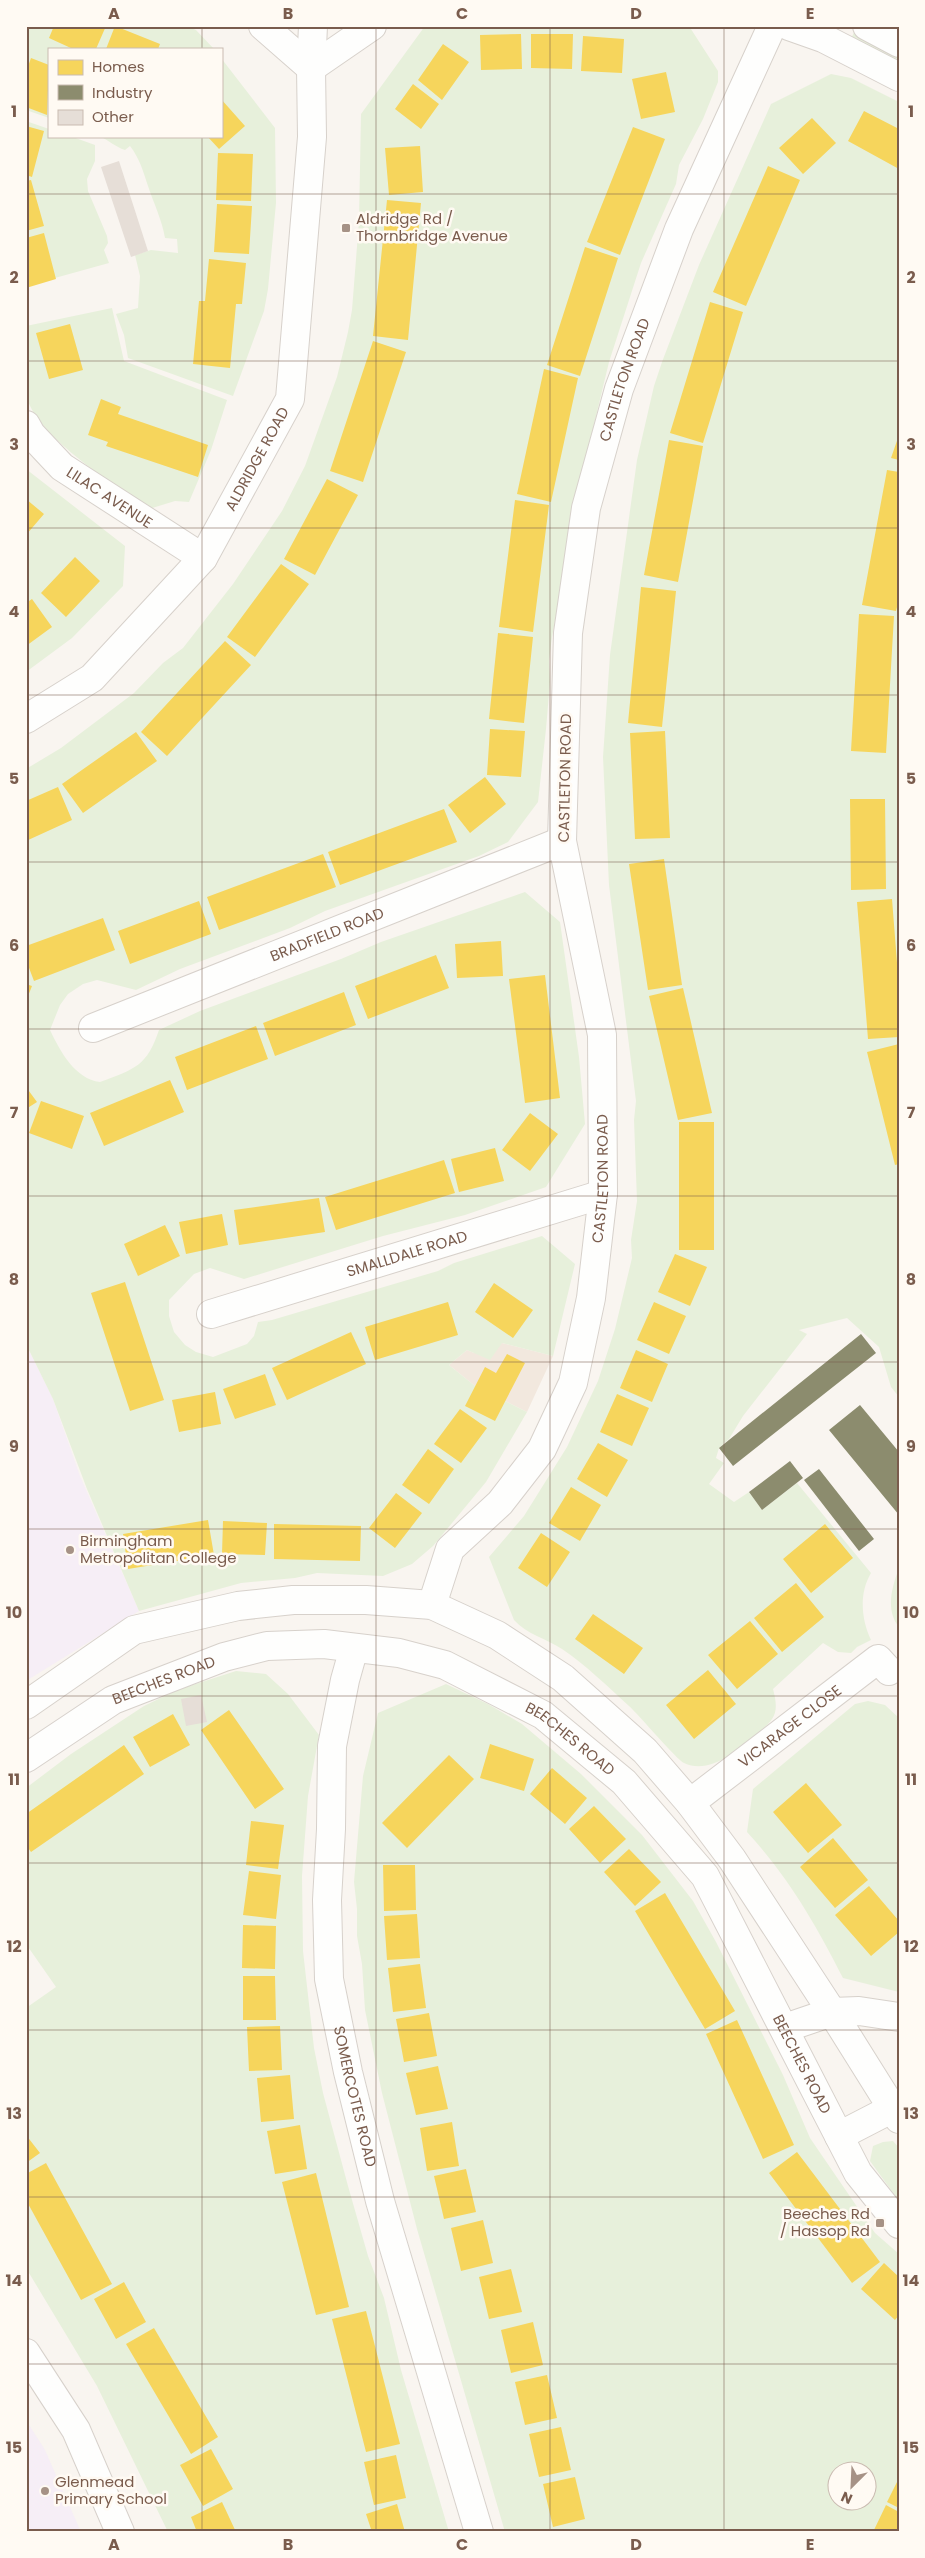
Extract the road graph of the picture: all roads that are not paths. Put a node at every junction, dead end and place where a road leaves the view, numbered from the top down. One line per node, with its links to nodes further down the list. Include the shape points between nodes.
1 (263, 26): 8 (street)
2 (313, 26): 8 (street, ALDRIDGE ROAD)
3 (372, 26): 8 (street)
4 (772, 26): 13 (street, CASTLETON ROAD, via 679,229 619,389 586,508 568,633)
5 (790, 26): 9 (street, via 823,38)
6 (867, 26): 7 (street)
7 (899, 43)
8 (311, 68): 11 (street, ALDRIDGE ROAD, via 312,137 290,399)
9 (899, 78)
10 (26, 425): 11 (street, LILAC AVENUE, via 62,467)
11 (203, 558): 12 (street, ALDRIDGE ROAD, via 92,678)
12 (26, 719)
13 (562, 841): 14 (street, BRADFIELD ROAD); 15 (street, CASTLETON ROAD, via 602,1035)
14 (93, 1028)
15 (603, 1194): 16 (street, SMALLDALE ROAD); 17 (street, CASTLETON ROAD, via 591,1298 572,1383 542,1449 500,1503 450,1549)
16 (211, 1314)
17 (432, 1605): 20 (street, via 366,1600 293,1600 238,1606 134,1630); 22 (street, via 497,1635 564,1678 645,1751)
18 (354, 1648): 21 (street, BEECHES ROAD, via 324,1644 267,1646 224,1657 113,1700); 25 (street, BEECHES ROAD, via 399,1653 445,1665 543,1715 624,1782 705,1876); 31 (street, SOMERCOTES ROAD, via 332,1746 327,1900 329,1979 380,2201)
19 (889, 1671): 22 (street, VICARAGE CLOSE, via 878,1659)
20 (26, 1705)
21 (26, 1758)
22 (690, 1803): 23 (street, via 732,1859)
23 (832, 2012): 24 (street, via 859,2011); 25 (street); 26 (street)
24 (899, 2017)
25 (786, 2028): 27 (street, BEECHES ROAD)
26 (897, 2111): 27 (street)
27 (839, 2136): 28 (street, BEECHES ROAD, via 858,2173)
28 (899, 2224)
29 (26, 2352): 30 (street, via 76,2430)
30 (120, 2532)
31 (479, 2532)

